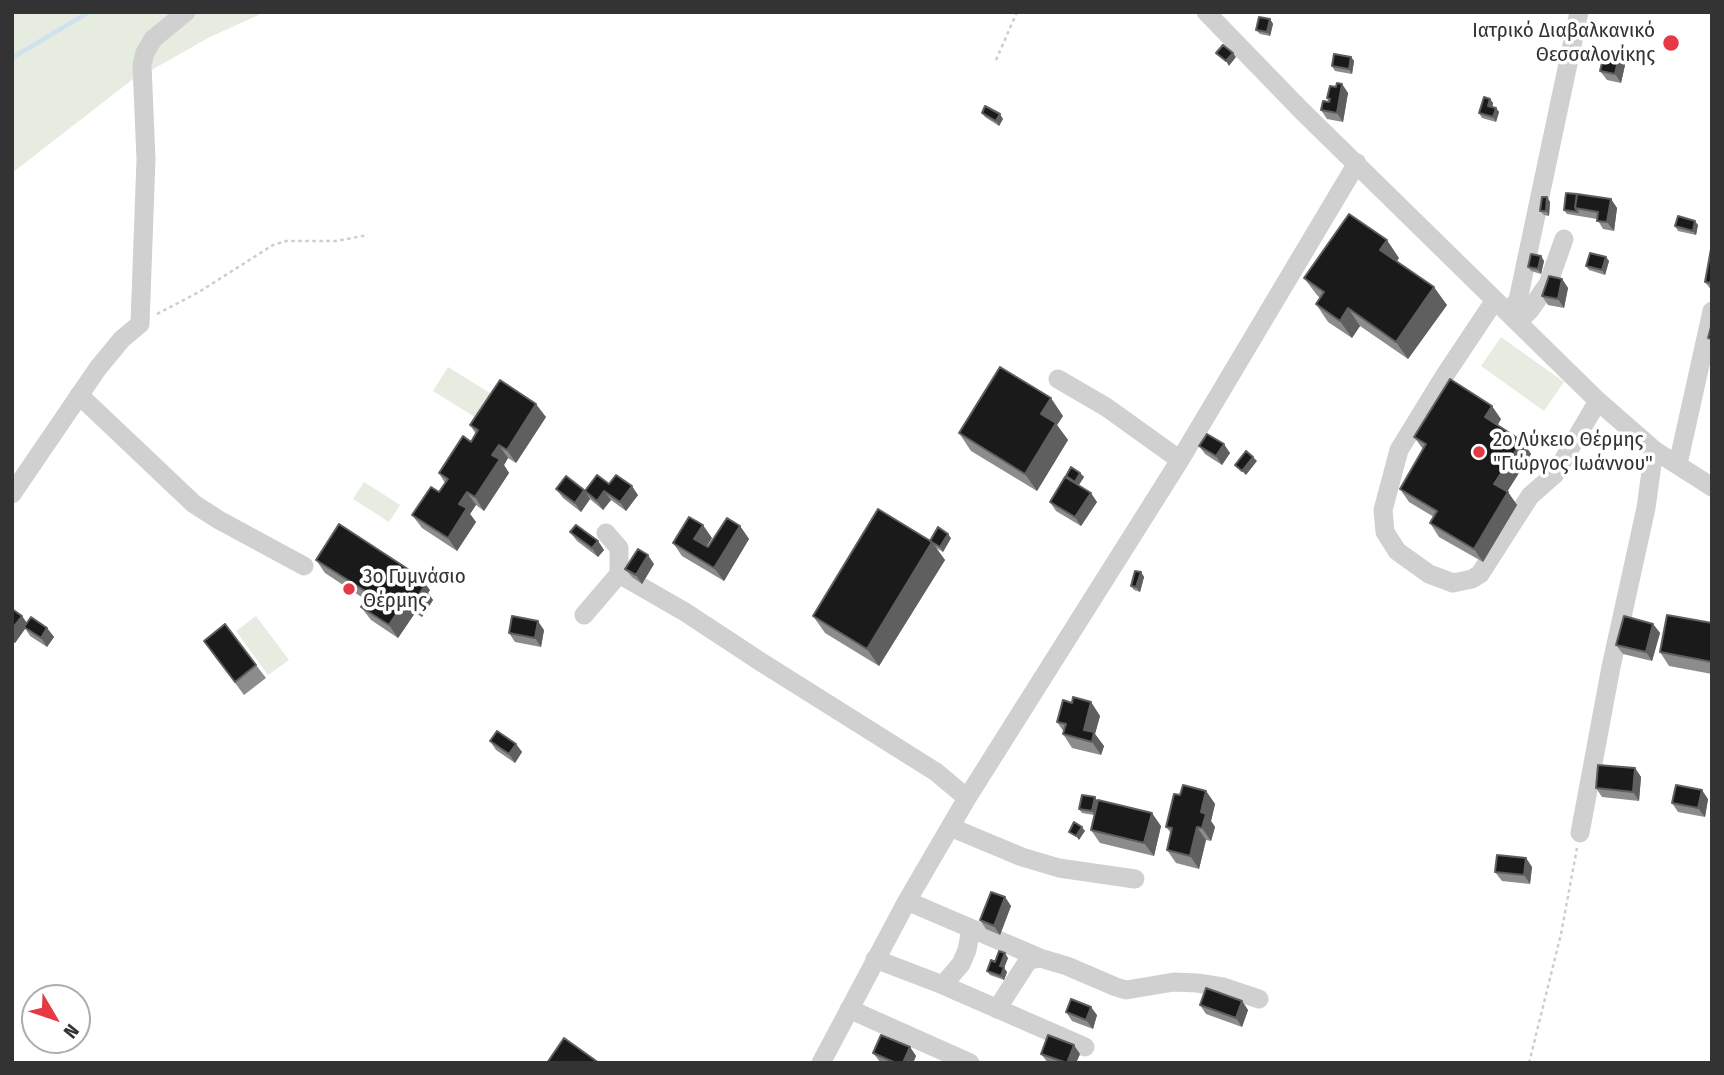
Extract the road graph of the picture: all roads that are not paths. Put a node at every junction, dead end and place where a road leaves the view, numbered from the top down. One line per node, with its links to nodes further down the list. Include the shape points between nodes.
1 (186, 12): 9 (street, via 153,39 142,65 146,159 140,324 122,339)
2 (1206, 12): 4 (street)
3 (1579, 12): 7 (street, via 1518,300)
4 (1357, 163): 7 (street); 12 (street)
5 (1564, 239): 7 (street, via 1548,284 1530,310)
6 (1712, 311): 13 (street)
7 (1507, 312): 10 (street); 10 (street, via 1445,374 1399,450 1383,510 1385,532 1397,551 1429,574 1453,583 1480,574 1530,496 1555,474)
8 (1058, 379): 12 (street)
9 (79, 395): 15 (street); 17 (street, via 194,504)
10 (1598, 401): 11 (street)
11 (1654, 450): 13 (street); 22 (street)
12 (1180, 460): 20 (street)
13 (1678, 464): 14 (street)
14 (1712, 487)
15 (12, 494)
16 (606, 533): 18 (street, via 619,548)
17 (304, 566)
18 (619, 574): 19 (street); 20 (street, via 925,765)
19 (584, 615)
20 (967, 798): 21 (street)
21 (950, 827): 23 (street, via 1021,857); 24 (street)
22 (1580, 833)
23 (1135, 880)
24 (907, 901): 25 (street); 26 (street)
25 (971, 929): 27 (street); 28 (street, via 961,964)
26 (876, 958): 28 (street); 30 (street)
27 (1040, 958): 29 (street, via 1126,989 1197,983); 31 (street, via 1026,964)
28 (943, 985): 31 (street)
29 (1259, 999)
30 (849, 1009): 33 (street); 34 (street)
31 (997, 1009): 32 (street)
32 (1086, 1047)
33 (821, 1063)
34 (970, 1063)

